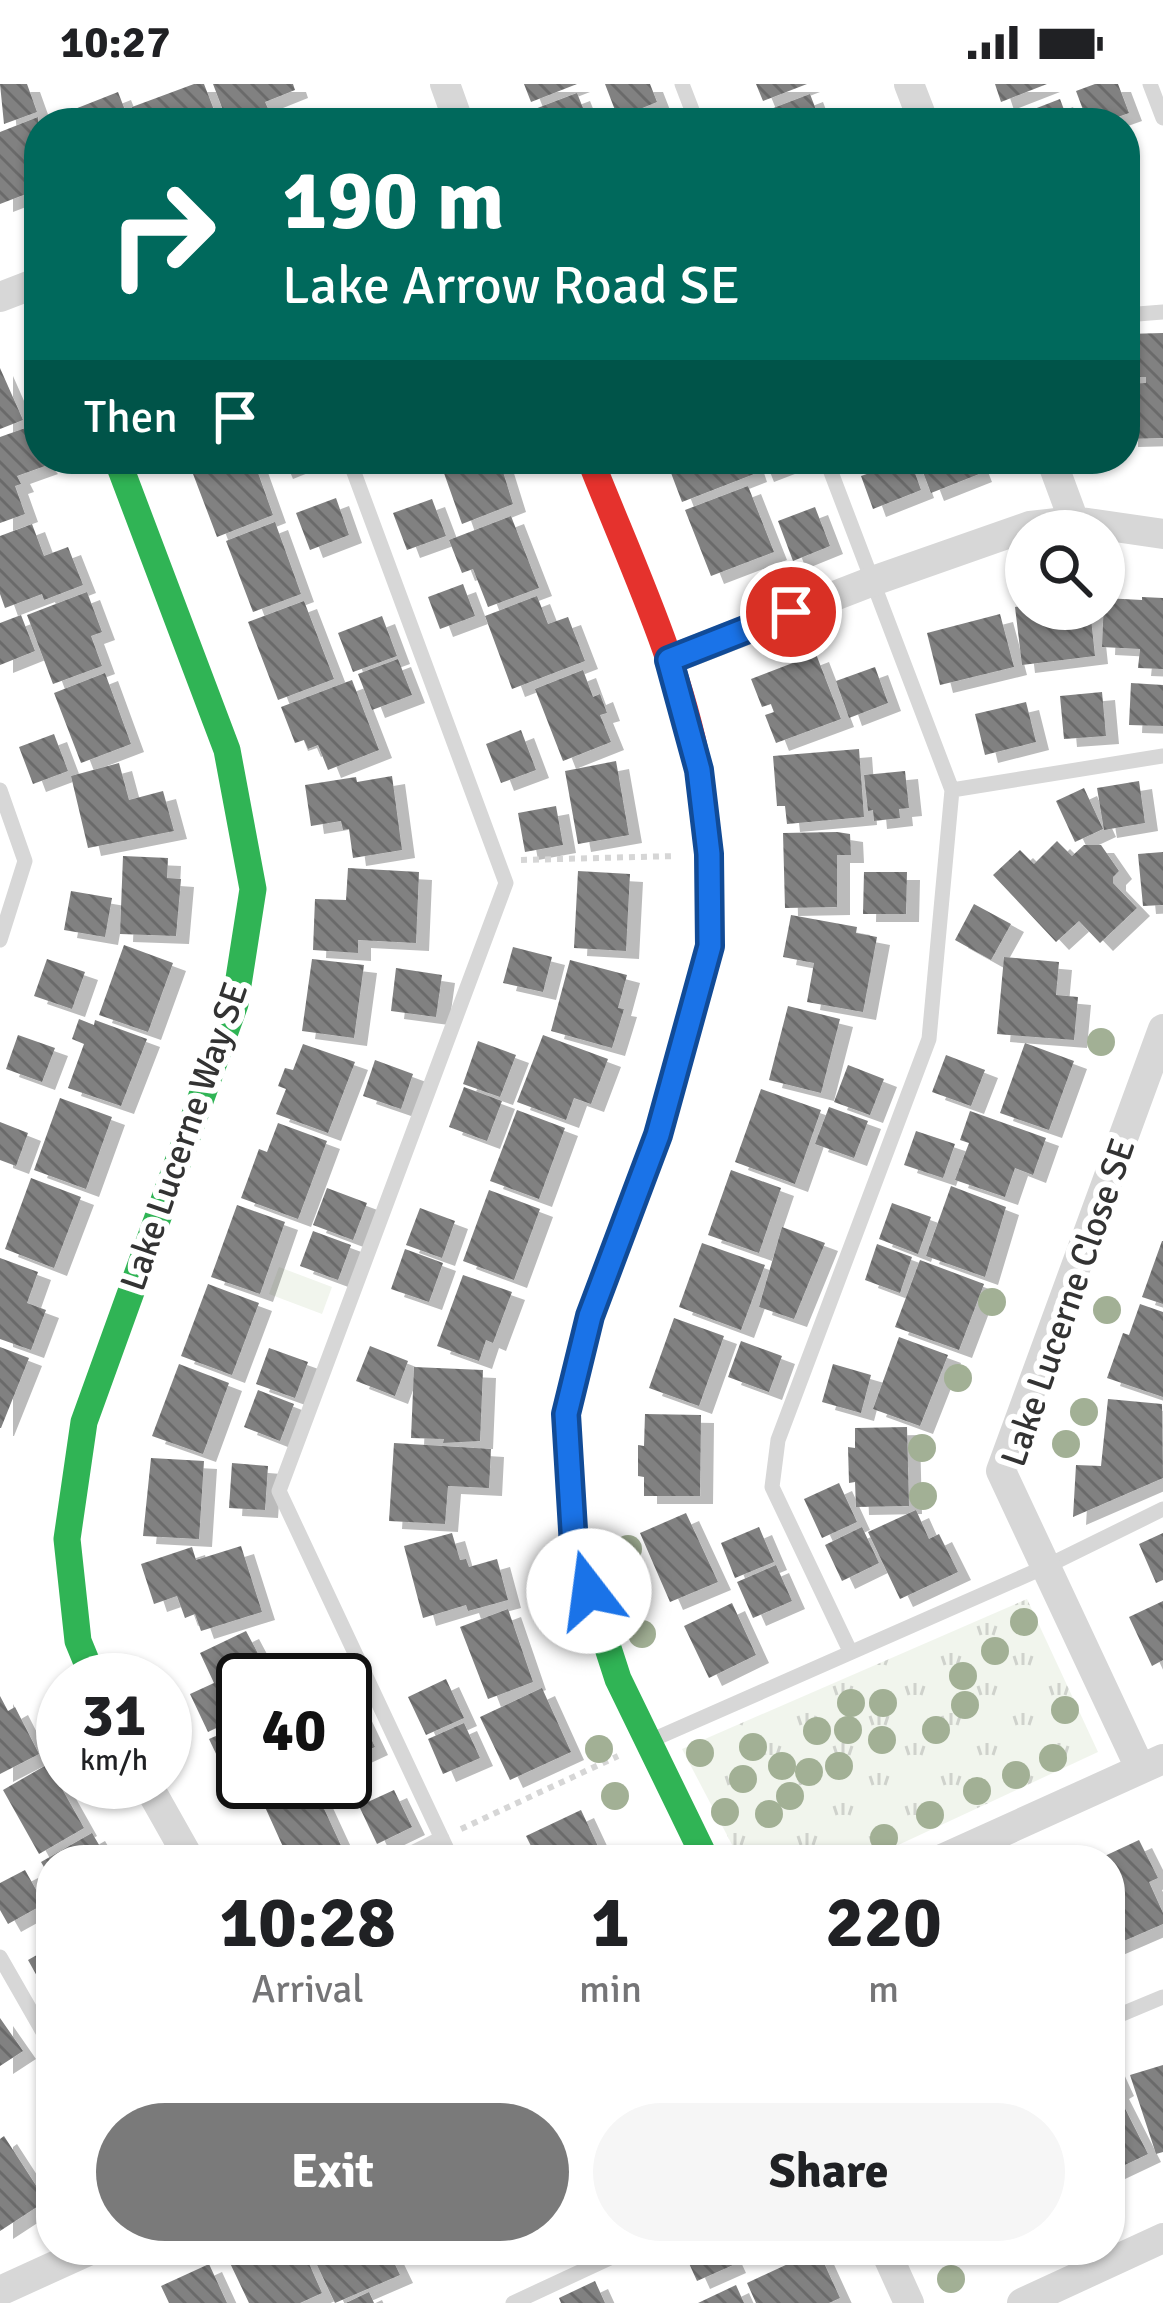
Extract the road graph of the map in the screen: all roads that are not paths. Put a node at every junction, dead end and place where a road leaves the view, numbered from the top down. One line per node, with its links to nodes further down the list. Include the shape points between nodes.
1 (1150, 84): 2 (lane)
2 (1163, 118)
3 (123, 474): 22 (street, Lake Lucerne Way SE, via 227,750 253,889 235,1004 84,1422 67,1539)
4 (355, 474): 26 (lane, via 506,883 279,1491)
5 (596, 474): 13 (street)
6 (832, 474): 12 (lane)
7 (1057, 474): 8 (street)
8 (1070, 510)
9 (1125, 528): 10 (street)
10 (1163, 534)
11 (1005, 535): 12 (street)
12 (873, 580): 13 (street); 16 (lane)
13 (669, 660): 23 (street, via 699,770 710,946 566,1414 574,1546)
14 (1163, 756): 16 (lane)
15 (0, 790): 17 (lane, via 25,861)
16 (952, 790): 21 (lane, via 929,1039 778,1440 772,1487)
17 (0, 940)
18 (1163, 1029): 20 (street, Lake Lucerne Close SE, via 1001,1472)
19 (1163, 1508): 20 (lane)
20 (1045, 1567): 21 (lane); 24 (street, Lake Lucerne Close SE)
21 (850, 1651): 23 (lane)
22 (84, 1653)
23 (648, 1742): 30 (street)
24 (1152, 1764): 31 (street, Lake Lucerne Close SE)
25 (161, 1809): 27 (street)
26 (442, 1838): 28 (lane); 29 (lane)
27 (182, 1845)
28 (428, 1845)
29 (445, 1845)
30 (699, 1845)
31 (973, 1845)
32 (0, 1957): 35 (lane)
33 (1163, 1996): 34 (lane)
34 (1125, 2012)
35 (36, 2020)
36 (1163, 2238): 37 (street)
37 (1125, 2256)
38 (56, 2265): 42 (street)
39 (595, 2265): 43 (lane)
40 (892, 2265): 44 (street)
41 (1104, 2265): 45 (street)
42 (0, 2290)
43 (513, 2303)
44 (910, 2303)
45 (1022, 2303)

